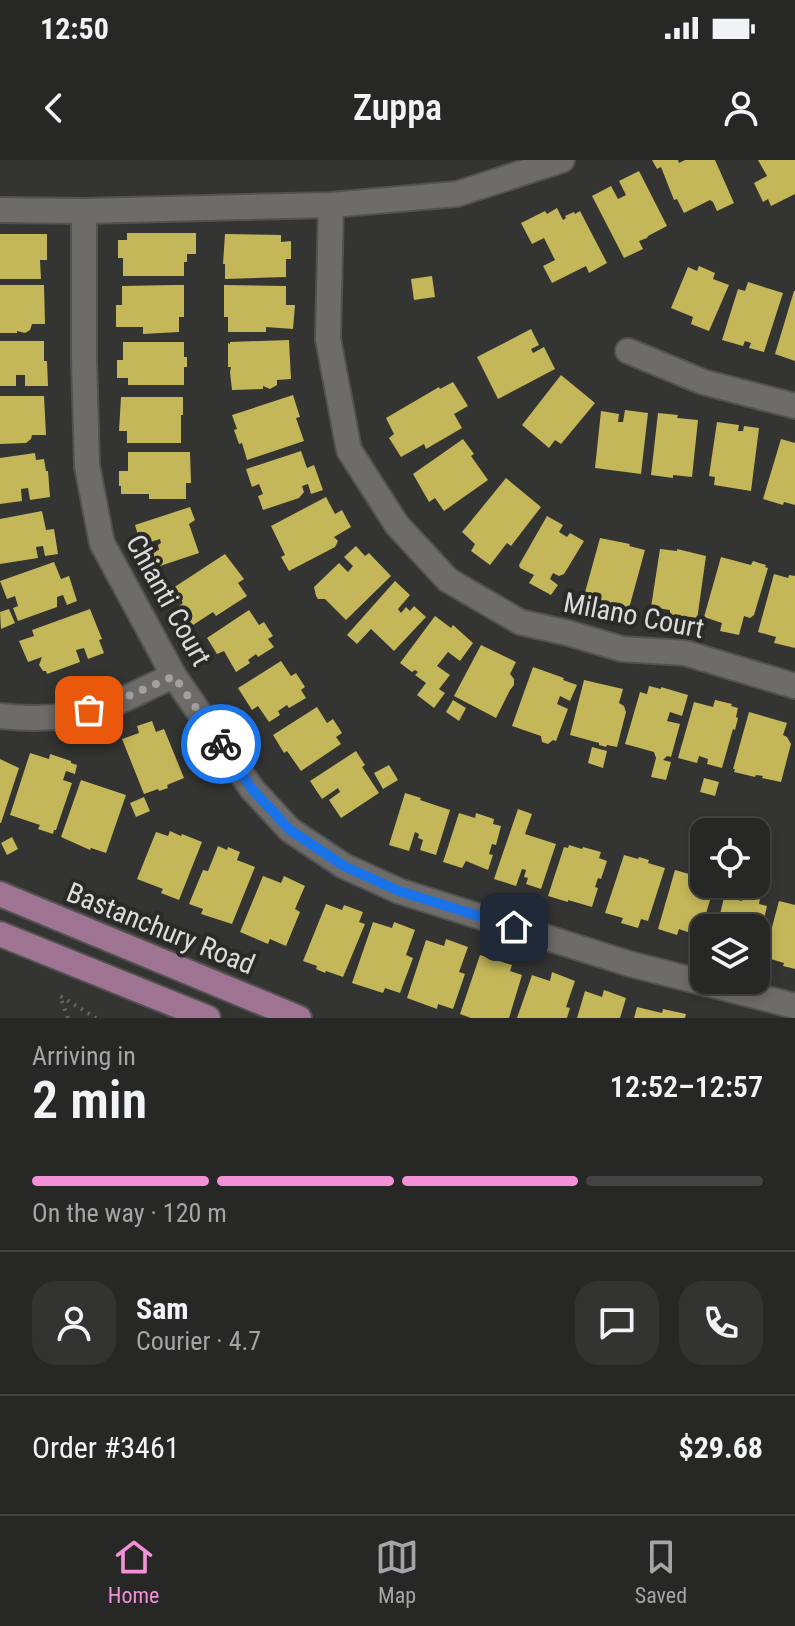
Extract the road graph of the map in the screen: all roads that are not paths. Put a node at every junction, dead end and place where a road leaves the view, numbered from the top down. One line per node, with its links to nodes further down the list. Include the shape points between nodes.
1 (562, 160): 2 (street, via 457,194)
2 (331, 205): 4 (street); 8 (street, Milano Court, via 328,339 349,450 397,525 448,580 520,622 622,649 685,653)
3 (0, 210): 4 (street)
4 (84, 211): 7 (street, Chianti Court, via 87,466 102,543)
5 (628, 351): 6 (street, via 703,382)
6 (795, 406)
7 (174, 676): 9 (street, via 72,715); 12 (street, Chianti Court, via 252,789 290,830 344,866 399,891 630,964)
8 (795, 686)
9 (0, 716)
10 (0, 894): 14 (main road, Bastanchury Road)
11 (0, 934): 13 (main road)
12 (795, 1006)
13 (208, 1018)
14 (299, 1018)

